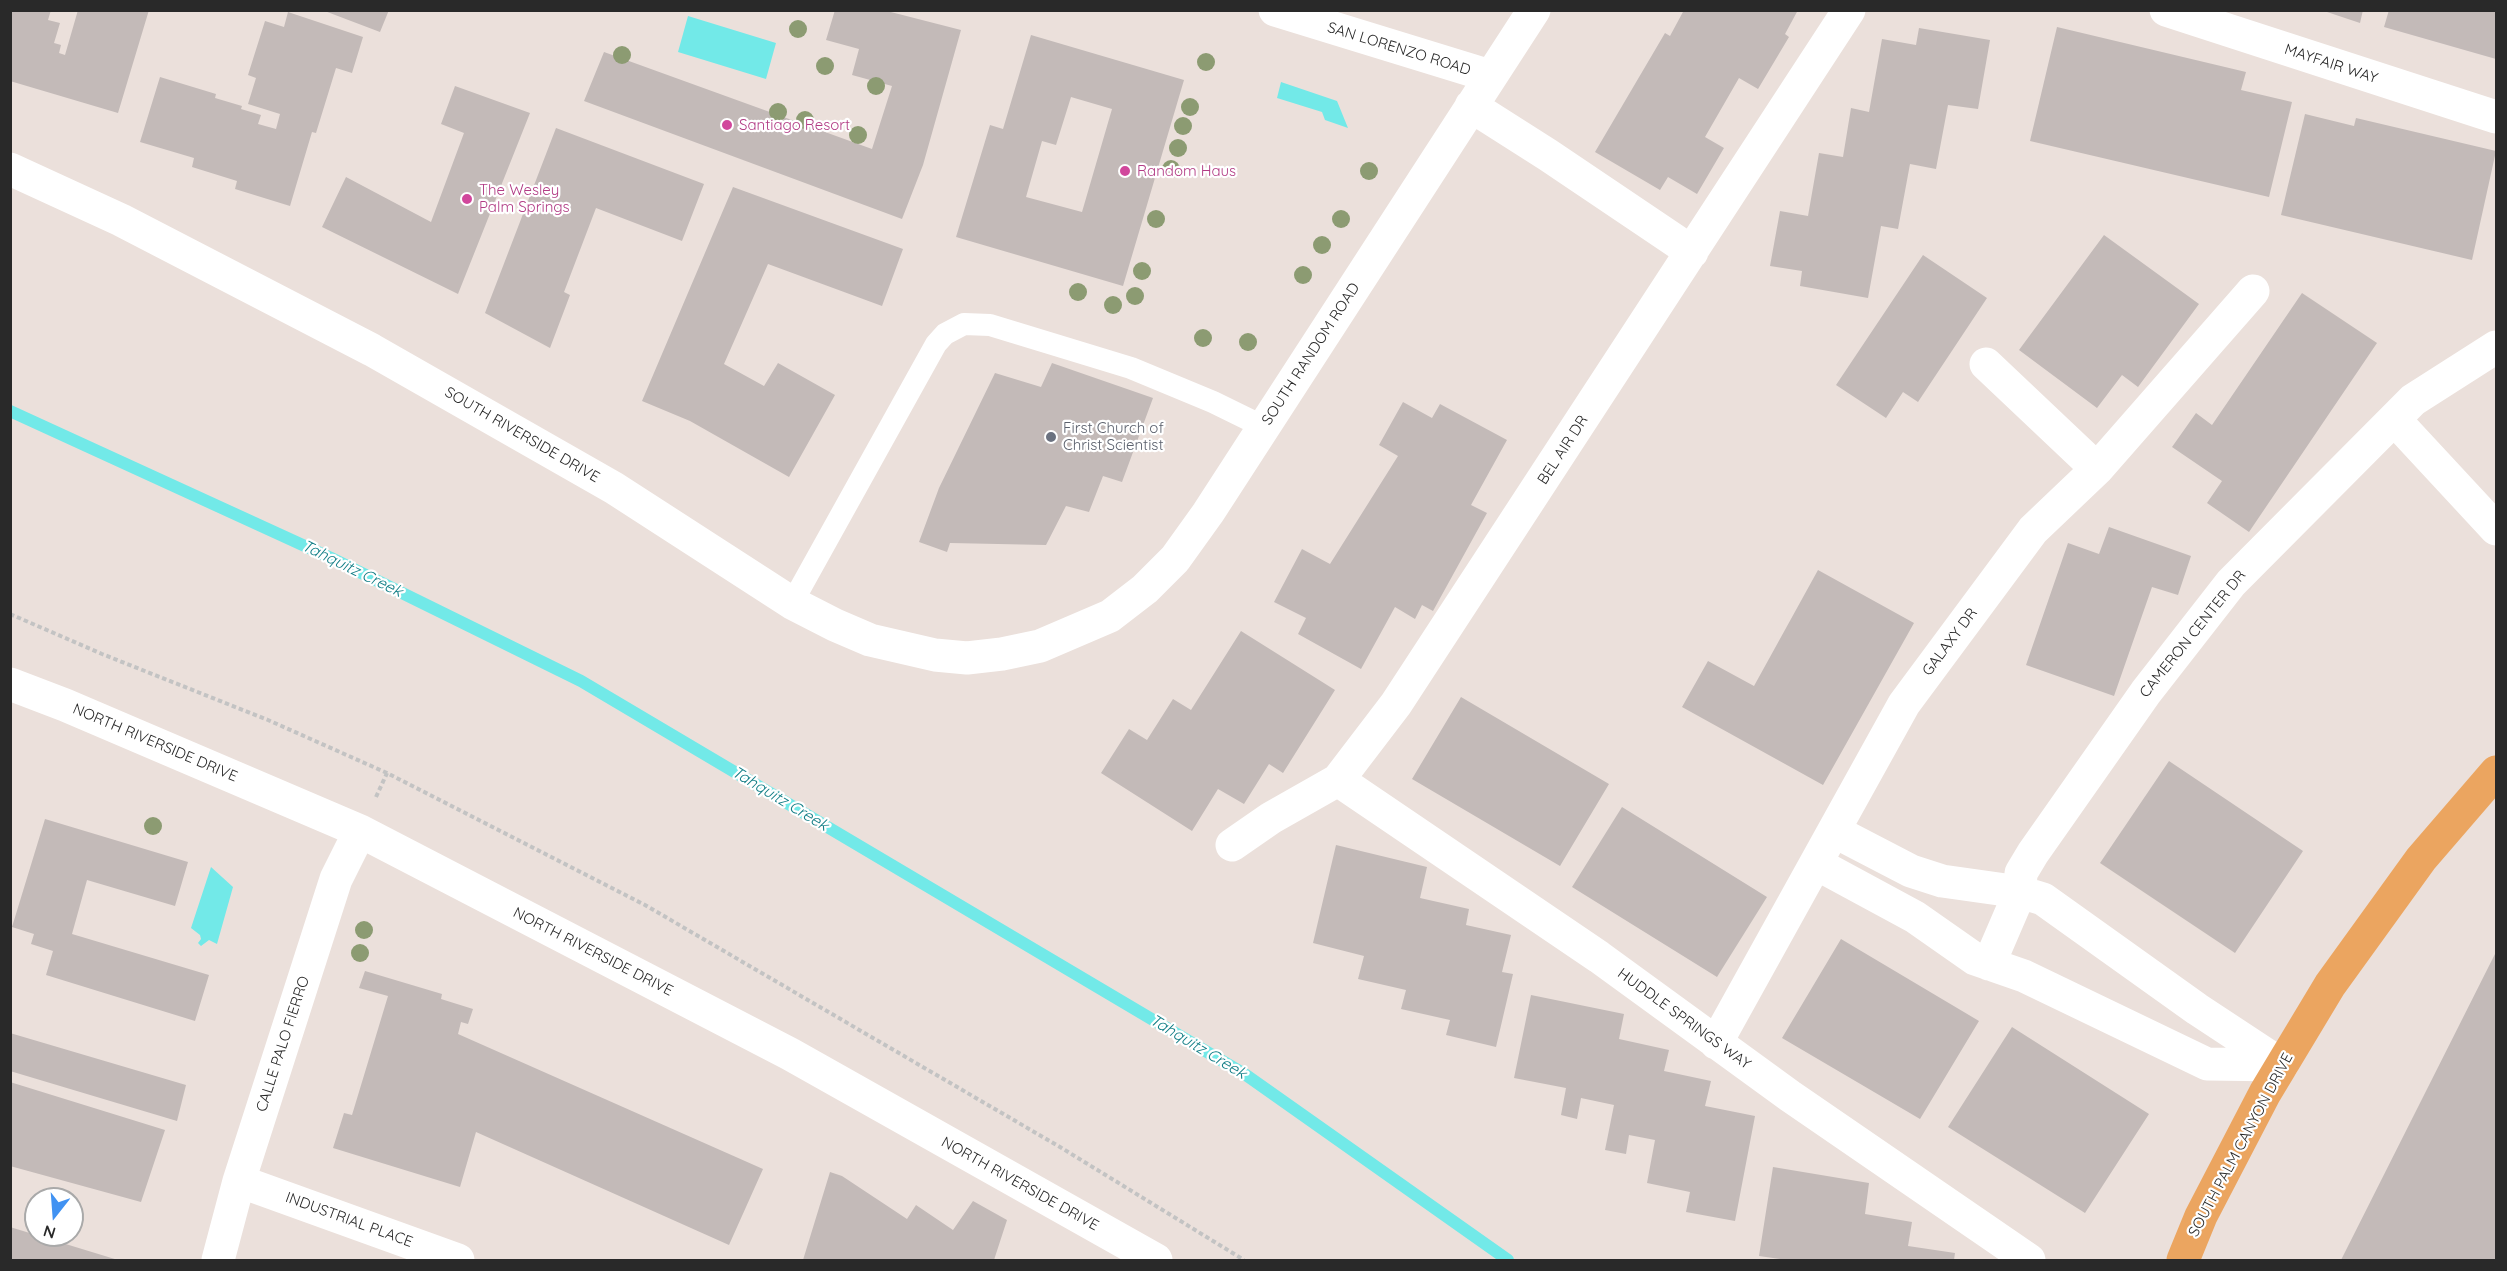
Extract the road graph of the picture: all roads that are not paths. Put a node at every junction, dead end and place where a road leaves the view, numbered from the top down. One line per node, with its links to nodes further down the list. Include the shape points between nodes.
1 (1275, 10): 5 (street, SAN LORENZO ROAD)
2 (1534, 10): 5 (street, SOUTH RANDOM ROAD)
3 (1849, 10): 9 (street, BEL AIR DR)
4 (2166, 10): 7 (street, MAYFAIR WAY)
5 (1490, 76): 6 (street, SOUTH RANDOM ROAD)
6 (1471, 106): 9 (street); 14 (street, SOUTH RANDOM ROAD)
7 (2496, 117)
8 (10, 170): 17 (street, SOUTH RIVERSIDE DRIVE, via 130,225 382,356 614,488)
9 (1692, 252): 21 (street, BEL AIR DR, via 1396,704)
10 (2253, 291): 15 (street, GALAXY DR)
11 (2496, 347): 13 (street, CAMERON CENTER DR, via 2413,400)
12 (1986, 364): 15 (street)
13 (2394, 419): 16 (street); 26 (street, CAMERON CENTER DR, via 2231,583 2146,692 2033,853 2021,873)
14 (1263, 427): 17 (lane, via 1131,368 990,325 964,324 953,328 936,344); 18 (street, SOUTH RANDOM ROAD, via 1175,559 1145,589 1110,616)
15 (2097, 469): 23 (street, GALAXY DR, via 2033,530 1904,704)
16 (2496, 529)
17 (792, 603): 18 (street, SOUTH RIVERSIDE DRIVE, via 870,640 935,656 967,658)
18 (1040, 646)
19 (10, 684): 22 (street, NORTH RIVERSIDE DRIVE)
20 (2496, 772): 29 (main road, SOUTH PALM CANYON DRIVE, via 2414,869 2330,985)
21 (1338, 780): 24 (street, BEL AIR DR); 28 (street, HUDDLE SPRINGS WAY, via 1599,957)
22 (360, 831): 30 (street, CALLE PALO FIERRO, via 336,879); 33 (street, NORTH RIVERSIDE DRIVE, via 790,1054)
23 (1834, 831): 25 (street, GALAXY DR); 26 (street, via 1911,872 1942,881)
24 (1232, 845)
25 (1816, 864): 27 (street, via 1915,917 1975,959); 28 (street, GALAXY DR)
26 (2020, 892): 27 (street, CAMERON CENTER DR); 29 (street, via 2043,899 2197,1010)
27 (1989, 964): 29 (street, via 2024,976 2207,1064)
28 (1716, 1043): 34 (street, HUDDLE SPRINGS WAY)
29 (2282, 1065): 35 (main road, SOUTH PALM CANYON DRIVE, via 2201,1216)
30 (240, 1181): 31 (street, CALLE PALO FIERRO); 32 (street, INDUSTRIAL PLACE)
31 (218, 1260)
32 (458, 1260)
33 (1156, 1260)
34 (2029, 1260)
35 (2183, 1260)

